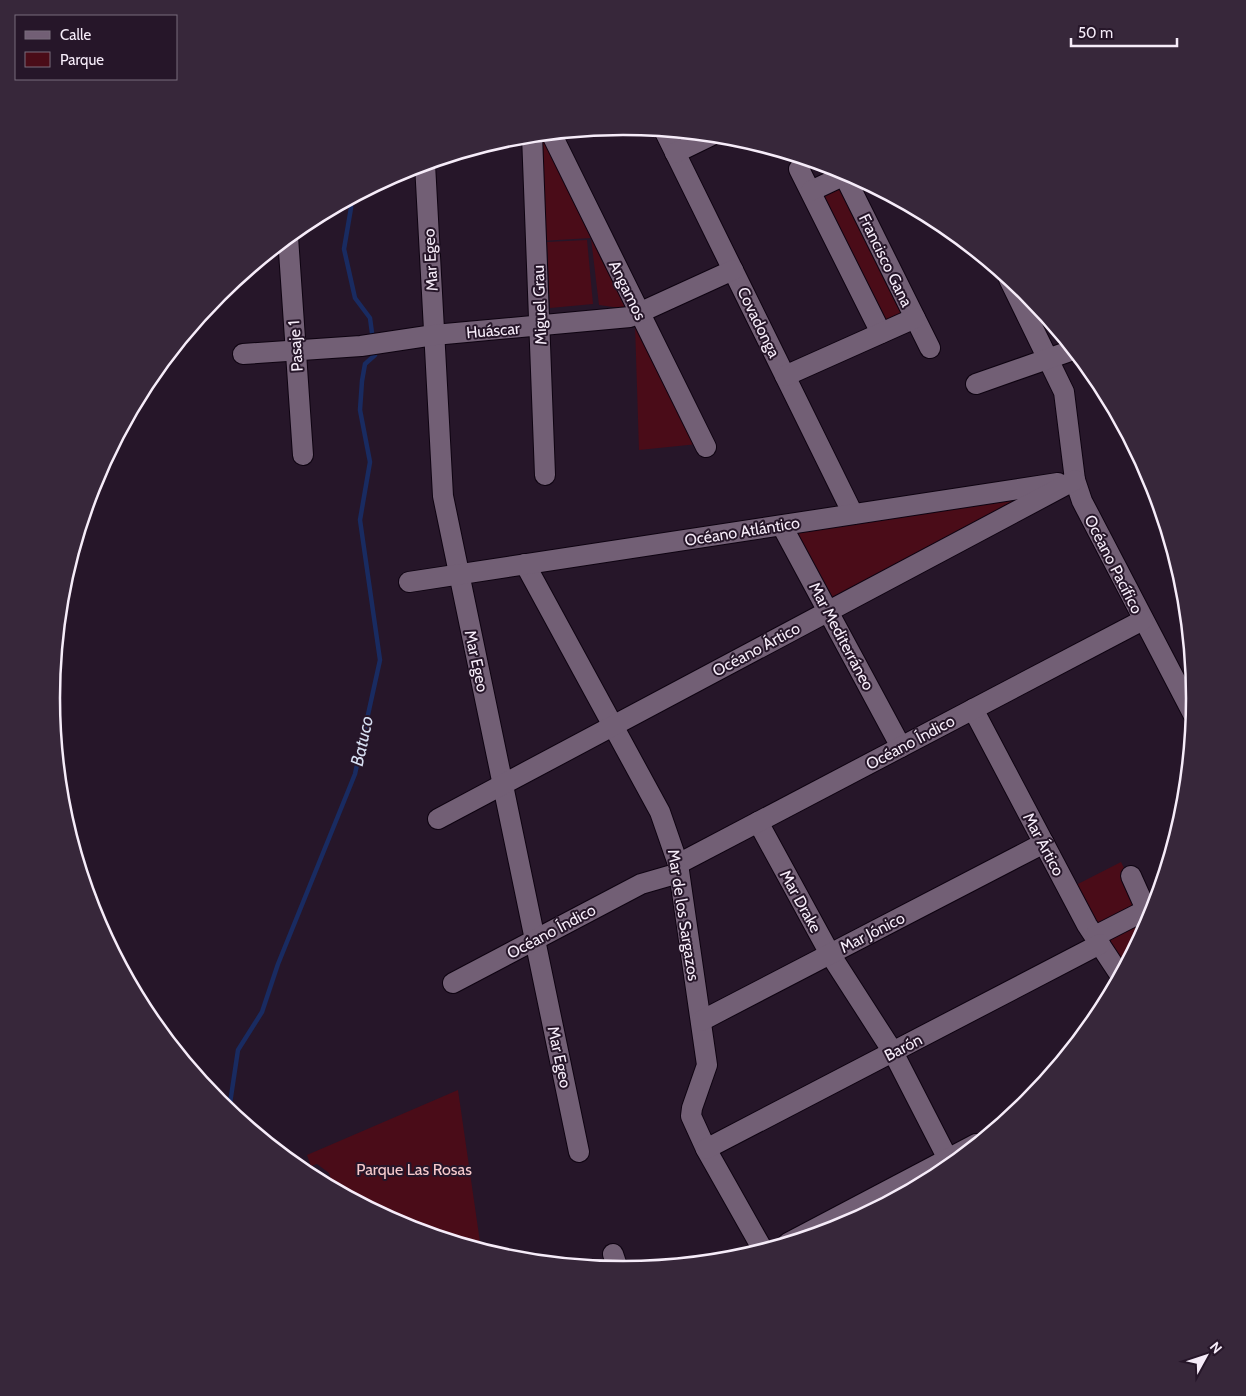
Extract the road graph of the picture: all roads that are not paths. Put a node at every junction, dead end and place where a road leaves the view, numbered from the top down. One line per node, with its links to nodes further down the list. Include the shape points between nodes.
1 (667, 137): 5 (street, Covadonga)
2 (553, 140): 14 (street, Angamos)
3 (700, 141): 5 (street)
4 (532, 143): 16 (street, Miguel Grau)
5 (675, 153): 12 (street, Covadonga)
6 (799, 169): 10 (street)
7 (424, 172): 18 (street, Mar Egeo)
8 (838, 178): 10 (street, Francisco Gana)
9 (851, 184): 15 (street, Francisco Gana)
10 (811, 192): 17 (street)
11 (289, 245): 20 (street, Pasaje 1)
12 (733, 270): 14 (street, Huáscar); 24 (street, Covadonga)
13 (1018, 297): 23 (street, Océano Pacífico)
14 (640, 314): 16 (street, Huáscar); 26 (street, Angamos)
15 (915, 318): 17 (street, Francisco Gana); 19 (street, Francisco Gana)
16 (540, 326): 18 (street, Huáscar); 28 (street, Miguel Grau)
17 (881, 333): 24 (street, Francisco Gana)
18 (434, 335): 20 (street, Huáscar, via 361,346); 33 (street, Mar Egeo, via 442,496)
19 (930, 348)
20 (296, 351): 22 (street, Huáscar); 27 (street, Pasaje 1)
21 (1068, 352): 23 (street)
22 (243, 354)
23 (1049, 360): 25 (street); 29 (street, Océano Pacífico, via 1067,403)
24 (785, 376): 30 (street, Covadonga)
25 (976, 384)
26 (706, 447)
27 (303, 455)
28 (545, 475)
29 (1075, 480): 30 (street, Océano Atlántico); 35 (street, Océano Ártico); 36 (street, Océano Pacífico, via 1087,513)
30 (852, 514): 31 (street, Océano Atlántico)
31 (782, 526): 32 (street, Océano Atlántico); 35 (street, Mar Mediterráneo)
32 (526, 564): 33 (street, Océano Atlántico); 39 (street, Mar de los Sargazos)
33 (458, 574): 34 (street, Océano Atlántico); 41 (street, Mar Egeo)
34 (409, 582)
35 (828, 611): 39 (street, Océano Ártico); 40 (street, Mar Mediterráneo)
36 (1143, 620): 37 (street, Océano Pacífico); 38 (street, Océano Índico)
37 (1186, 701)
38 (973, 709): 40 (street, Océano Índico); 44 (street, Mar Ártico)
39 (613, 726): 41 (street, Océano Ártico); 45 (street, Mar de los Sargazos, via 660,812)
40 (901, 747): 43 (street, Océano Índico)
41 (502, 785): 42 (street, Océano Ártico); 47 (street, Mar Egeo)
42 (438, 818)
43 (758, 822): 45 (street, Océano Índico); 49 (street, Mar Drake)
44 (1044, 843): 48 (street, Mar Ártico); 49 (street, Mar Jónico)
45 (678, 868): 47 (street, Océano Índico); 52 (street, Mar de los Sargazos)
46 (1131, 876): 48 (street, Barón, via 1144,905 1142,912)
47 (535, 940): 51 (street, Océano Índico); 55 (street, Mar Egeo)
48 (1098, 940): 50 (street, Mar Ártico); 53 (street, Barón)
49 (830, 954): 52 (street, Mar Jónico); 53 (street, Mar Drake)
50 (1116, 969)
51 (453, 983)
52 (701, 1021): 54 (street, Mar de los Sargazos, via 707,1065 691,1116)
53 (893, 1052): 54 (street, Barón); 56 (street, Mar Drake)
54 (706, 1149): 57 (street, Mar de los Sargazos)
55 (579, 1152)
56 (947, 1158)
57 (760, 1244)

